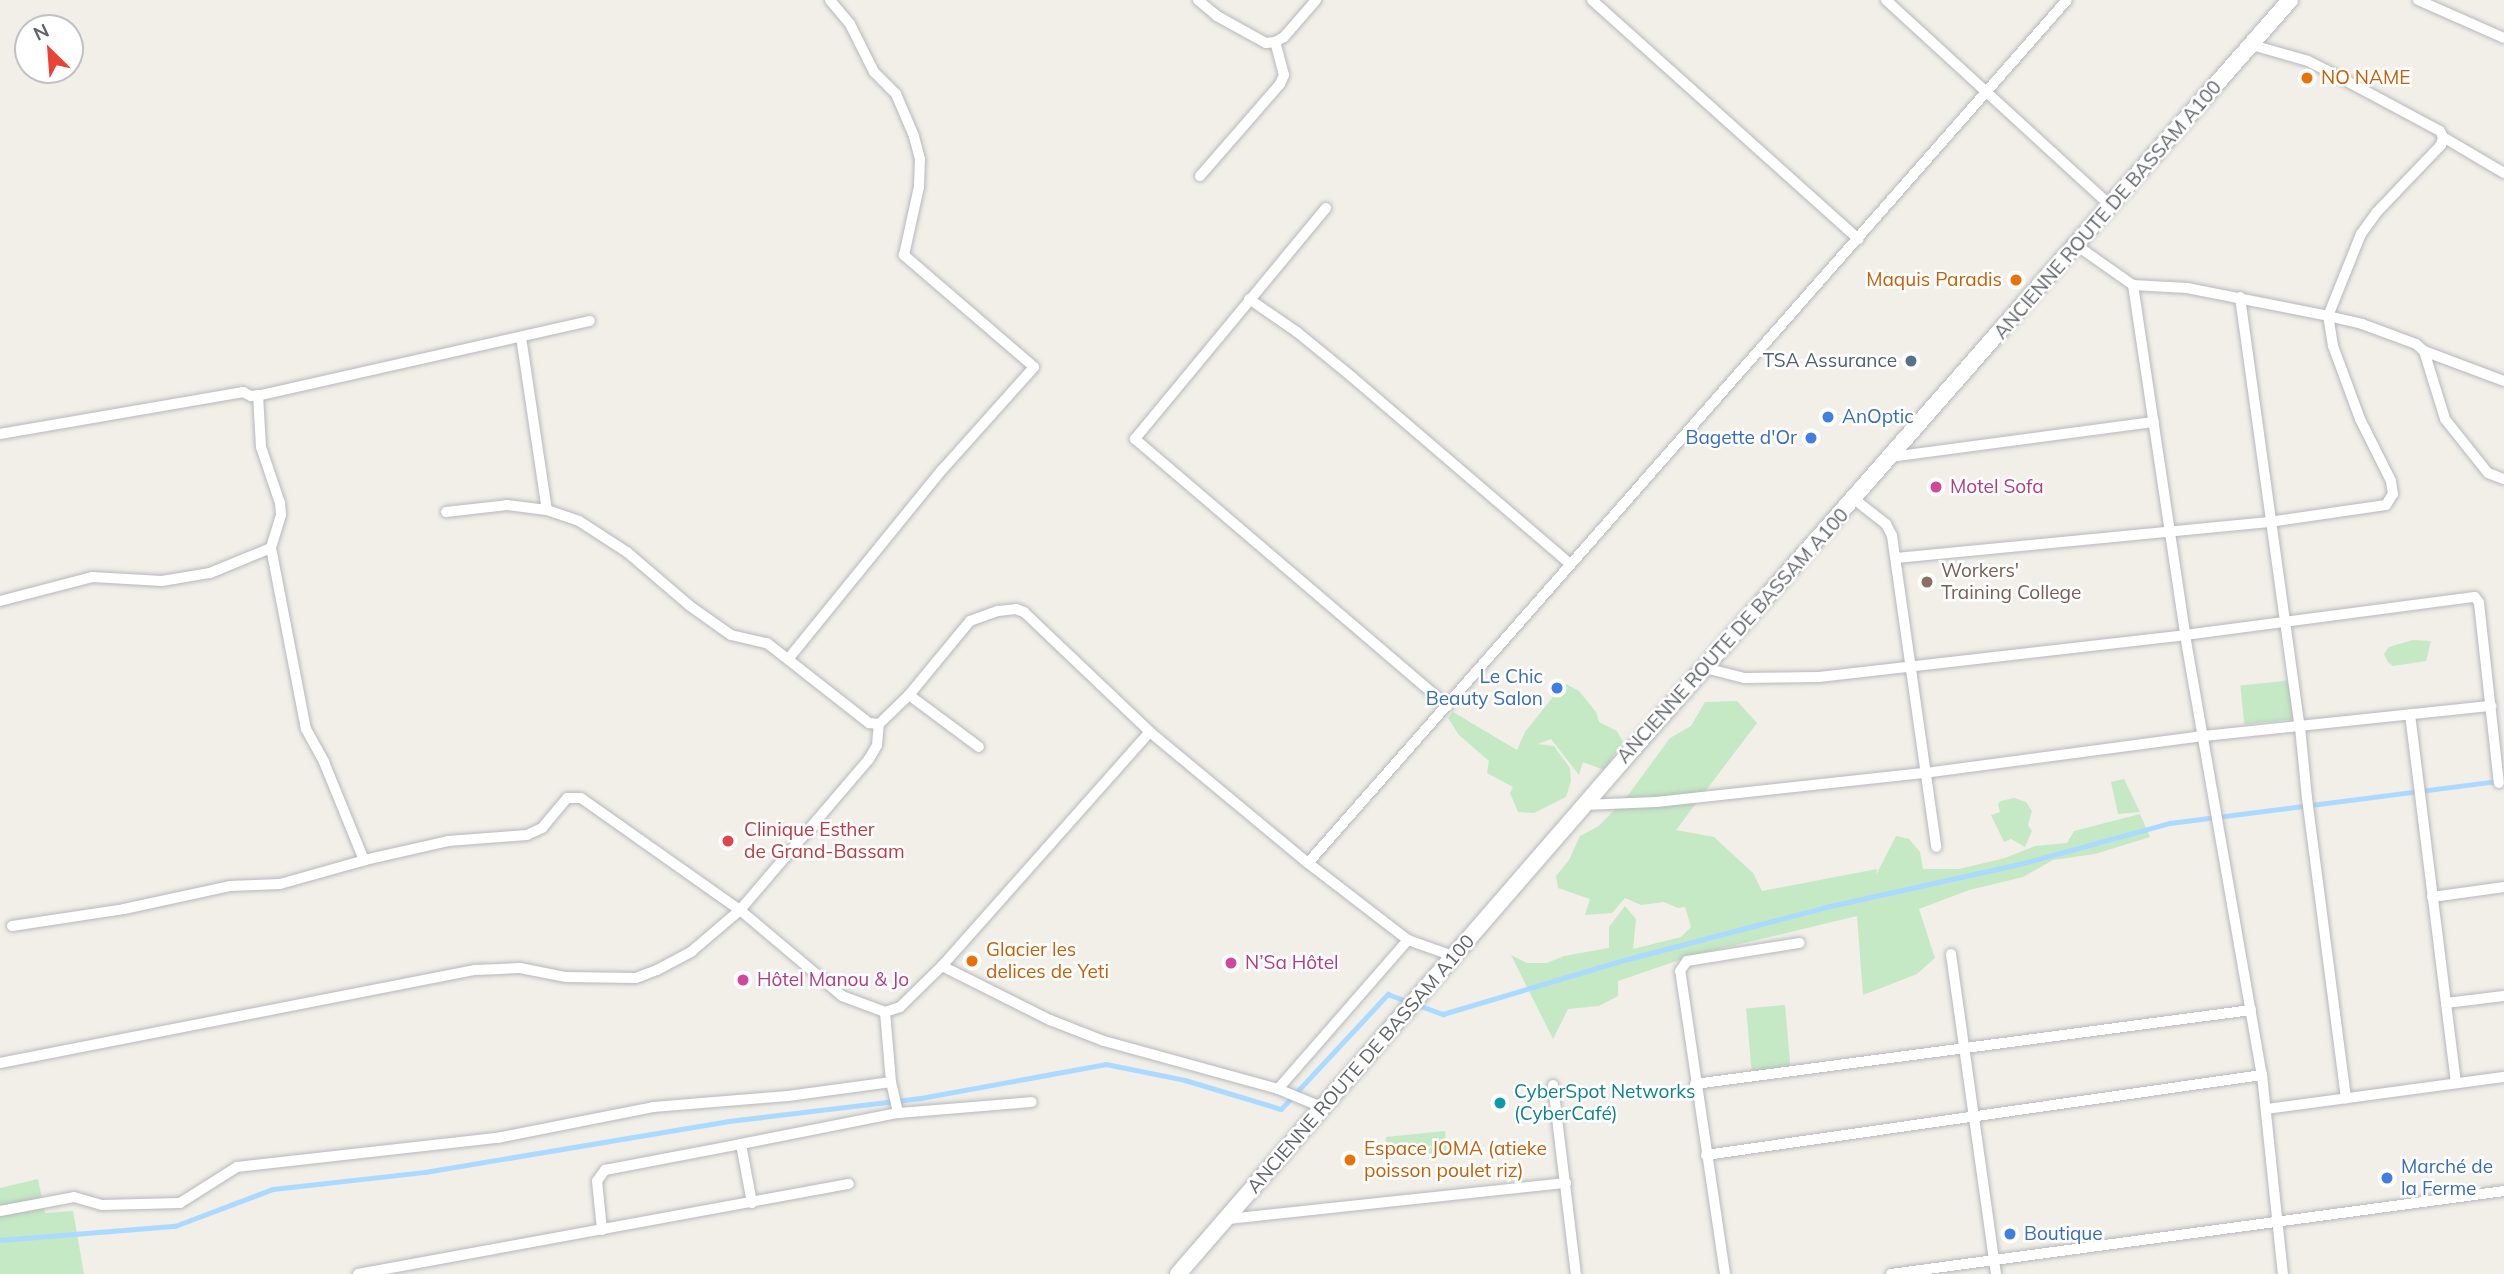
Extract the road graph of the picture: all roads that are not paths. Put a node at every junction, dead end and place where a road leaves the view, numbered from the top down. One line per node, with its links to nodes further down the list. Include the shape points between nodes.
1 (830, 0): 44 (street, via 850,24 874,72 896,94 914,136 920,159 919,187 904,255 1034,367 942,470)
2 (1198, 0): 10 (street, via 1266,43)
3 (1316, 0): 10 (street)
4 (1592, 0): 18 (street)
5 (1886, 0): 12 (street)
6 (2067, 0): 12 (street)
7 (2290, 0): 11 (main road, ANCIENNE ROUTE DE BASSAM A100)
8 (2418, 0): 9 (street)
9 (2504, 38)
10 (1275, 42): 15 (street, via 1284,75 1280,84)
11 (2252, 45): 13 (street, via 2317,66 2440,131); 16 (main road, ANCIENNE ROUTE DE BASSAM A100)
12 (1988, 92): 16 (street); 18 (street)
13 (2443, 137): 14 (street); 23 (street, via 2441,145 2361,233)
14 (2504, 173)
15 (1200, 176)
16 (2110, 205): 19 (main road, ANCIENNE ROUTE DE BASSAM A100)
17 (1326, 208): 22 (street)
18 (1858, 239): 40 (street)
19 (2076, 246): 20 (street); 31 (main road, ANCIENNE ROUTE DE BASSAM A100)
20 (2133, 285): 21 (street); 29 (street)
21 (2240, 297): 23 (street); 36 (street)
22 (1249, 299): 40 (street, via 1342,370); 48 (street, via 1135,439)
23 (2328, 316): 26 (street, via 2372,328); 36 (street, via 2347,386 2392,481 2393,494 2386,505)
24 (590, 321): 25 (street)
25 (521, 337): 28 (street); 34 (street)
26 (2424, 351): 27 (street); 32 (street, via 2445,419 2488,473)
27 (2504, 381)
28 (258, 395): 30 (street, via 243,392); 38 (street, via 261,447 280,503)
29 (2154, 422): 31 (street); 37 (street)
30 (0, 434)
31 (1891, 457): 33 (main road, ANCIENNE ROUTE DE BASSAM A100)
32 (2504, 479)
33 (1854, 499): 39 (street, via 1886,524); 46 (main road, ANCIENNE ROUTE DE BASSAM A100)
34 (547, 510): 35 (street, via 507,505); 44 (street, via 579,521 627,552 731,635 767,643)
35 (446, 512)
36 (2269, 522): 37 (street); 42 (street)
37 (2171, 532): 39 (street); 43 (street)
38 (271, 548): 41 (street, via 209,573 162,581 92,577); 60 (street, via 306,729)
39 (1896, 558): 45 (street)
40 (1570, 564): 48 (street)
41 (0, 601)
42 (2284, 622): 43 (street); 49 (street, via 2476,597); 52 (street)
43 (2185, 635): 45 (street); 54 (street)
44 (789, 658): 51 (street, via 869,723)
45 (1911, 667): 46 (street, via 1774,680); 56 (street)
46 (1706, 668): 58 (main road, ANCIENNE ROUTE DE BASSAM A100)
47 (909, 695): 51 (street); 53 (street, via 970,621 1016,609 1024,611); 55 (street)
48 (1448, 706): 61 (street)
49 (2491, 706): 50 (street); 57 (street)
50 (2410, 714): 52 (street); 63 (street)
51 (879, 723): 64 (street, via 877,745 869,759)
52 (2300, 727): 54 (street); 84 (street)
53 (1150, 732): 61 (street); 70 (street)
54 (2204, 736): 56 (street); 73 (street)
55 (979, 747)
56 (1925, 773): 58 (street, via 1656,802); 59 (street)
57 (2499, 783)
58 (1584, 805): 69 (main road, ANCIENNE ROUTE DE BASSAM A100)
59 (1936, 847)
60 (364, 860): 64 (street, via 448,841 527,835 542,828 567,798 581,798); 65 (street, via 280,884 230,886)
61 (1308, 863): 66 (street)
62 (2504, 887): 63 (street)
63 (2432, 897): 72 (street)
64 (740, 910): 74 (street, via 842,996); 76 (street, via 692,951 636,978 566,977 520,968 475,970)
65 (12, 926)
66 (1408, 940): 69 (street); 83 (street)
67 (1800, 943): 81 (street, via 1682,965)
68 (1951, 954): 75 (street)
69 (1453, 956): 86 (main road, ANCIENNE ROUTE DE BASSAM A100)
70 (942, 967): 74 (street, via 900,1007); 83 (street, via 1104,1041)
71 (2504, 996): 72 (street)
72 (2446, 1003): 80 (street)
73 (2251, 1010): 75 (street); 77 (street)
74 (885, 1012): 79 (street)
75 (1963, 1050): 81 (street); 89 (street)
76 (0, 1063)
77 (2262, 1075): 87 (street); 89 (street)
78 (2504, 1077): 80 (street)
79 (891, 1082): 88 (street); 96 (street, via 653,1107 497,1138 237,1167 180,1203 102,1205 75,1197)
80 (2456, 1083): 84 (street)
81 (1695, 1084): 91 (street)
82 (1553, 1085): 92 (street)
83 (1278, 1089): 86 (street)
84 (2346, 1098): 87 (street)
85 (1032, 1102): 88 (street)
86 (1324, 1108): 97 (main road, ANCIENNE ROUTE DE BASSAM A100)
87 (2267, 1109): 98 (street)
88 (898, 1113): 90 (street)
89 (1974, 1114): 91 (street); 100 (street)
90 (741, 1144): 95 (street); 99 (street, via 605,1170 597,1181)
91 (1706, 1155): 104 (street)
92 (1566, 1183): 97 (street); 103 (street)
93 (849, 1184): 95 (street)
94 (2504, 1191): 98 (street)
95 (752, 1203): 99 (street)
96 (0, 1211)
97 (1228, 1219): 102 (main road, ANCIENNE ROUTE DE BASSAM A100)
98 (2277, 1222): 100 (street); 107 (street)
99 (602, 1230): 101 (street)
100 (1994, 1261): 105 (street); 106 (street)
101 (358, 1274)
102 (1178, 1274)
103 (1576, 1274)
104 (1724, 1274)
105 (1891, 1274)
106 (1996, 1274)
107 (2283, 1274)

